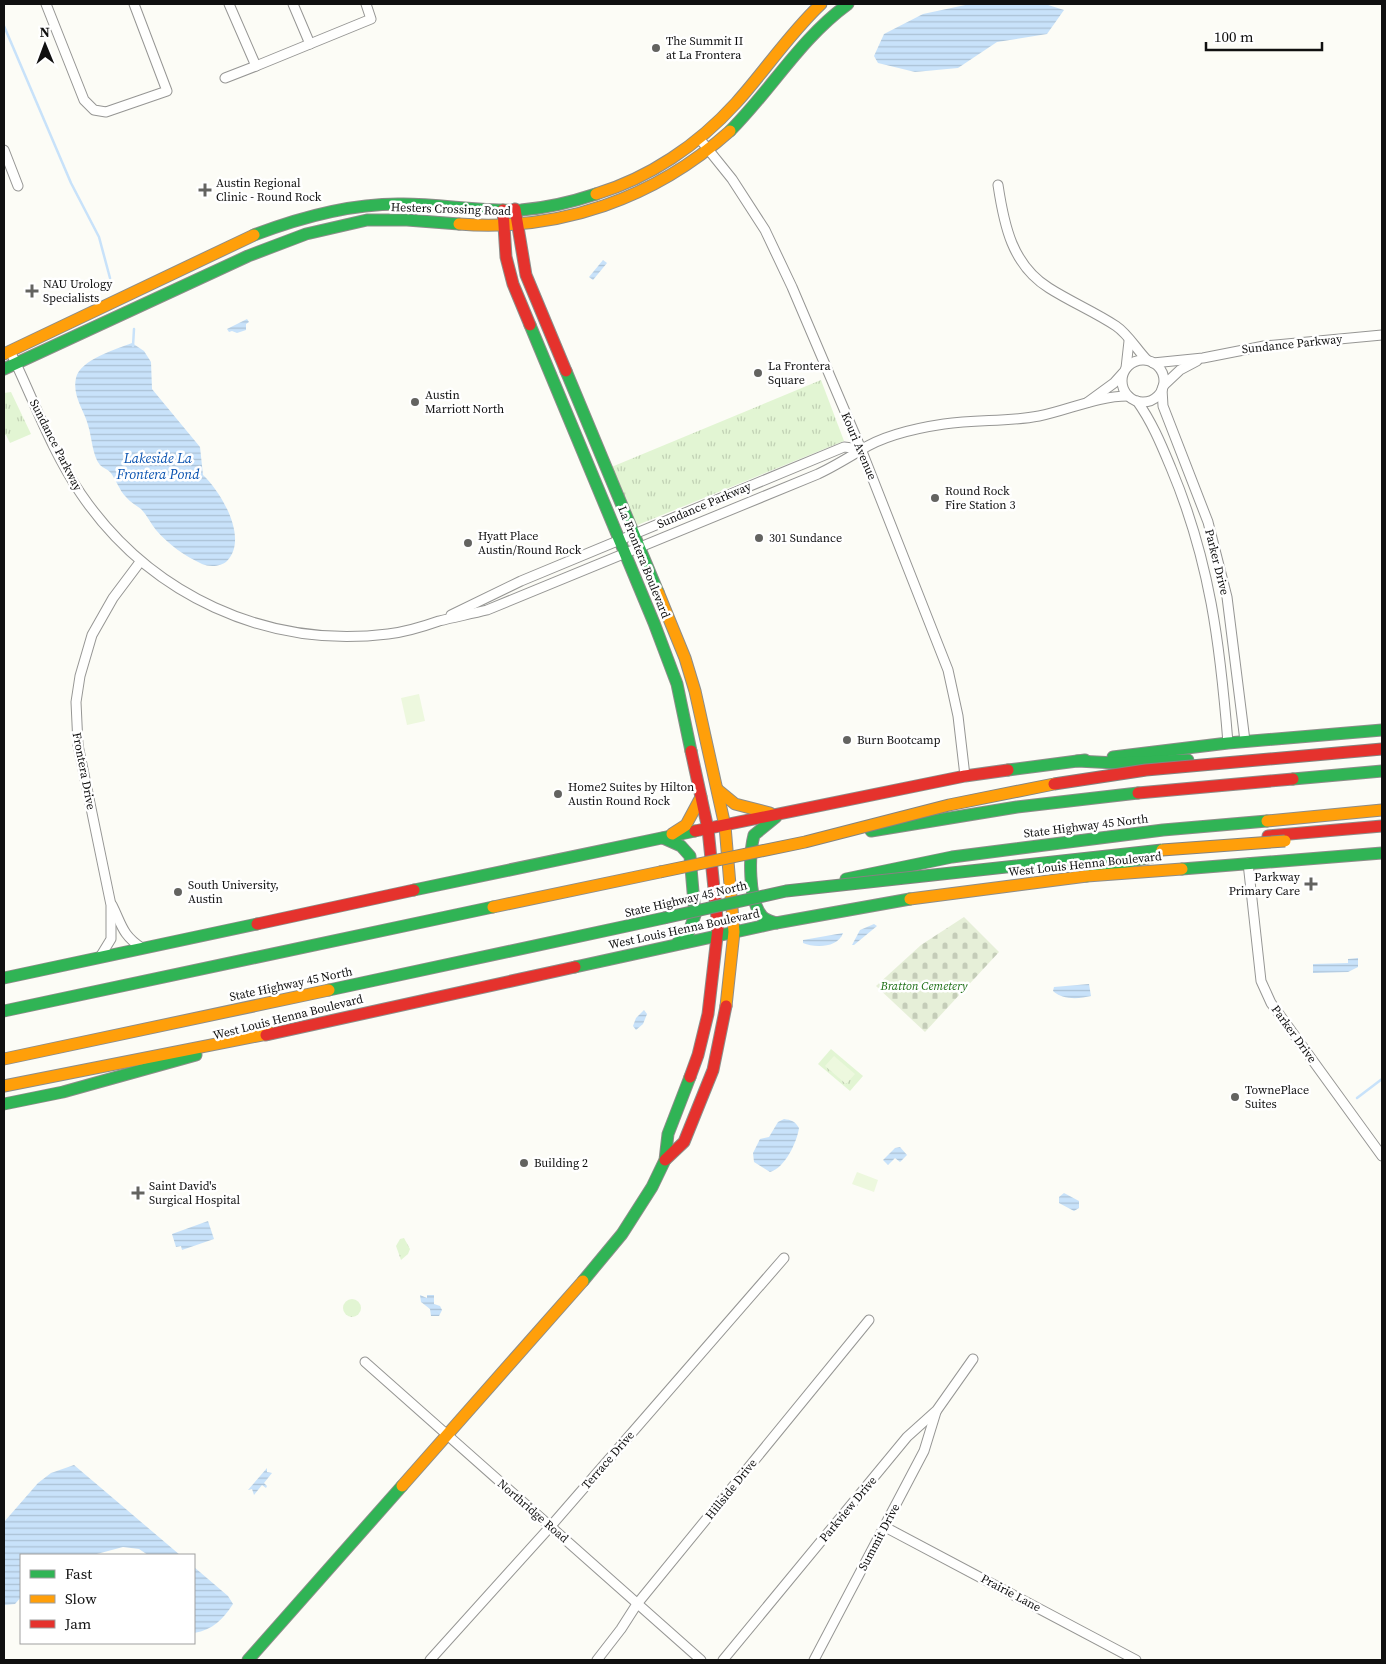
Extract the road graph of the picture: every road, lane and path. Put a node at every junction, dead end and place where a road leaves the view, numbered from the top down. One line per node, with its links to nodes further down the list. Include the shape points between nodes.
1 (46, 4): 2 (street, via 84,100 94,110 110,112 167,91)
2 (134, 4)
3 (229, 4): 9 (street)
4 (293, 4): 8 (street)
5 (366, 4): 8 (street, via 371,19)
6 (821, 4): 11 (main road, Hesters Crossing Road, via 794,31 745,93)
7 (848, 4): 13 (main road, Hesters Crossing Road, via 826,20 743,119)
8 (310, 44): 9 (street)
9 (256, 66): 10 (street)
10 (225, 78)
11 (699, 138): 13 (street, Kouri Avenue); 16 (main road, Hesters Crossing Road, via 656,167 605,191 545,206)
12 (4, 150): 15 (street)
13 (708, 150): 18 (main road, Hesters Crossing Road, via 664,179 610,204 549,221); 32 (street, Kouri Avenue, via 732,179 765,230)
14 (998, 185): 21 (street, via 1008,237 1028,270 1048,287 1116,326)
15 (18, 186)
16 (515, 209): 17 (main road, Hesters Crossing Road); 18 (main road, La Frontera Boulevard)
17 (503, 210): 19 (main road, La Frontera Boulevard); 22 (main road, Hesters Crossing Road, via 388,204 327,211 249,237)
18 (517, 225): 19 (main road, Hesters Crossing Road); 35 (main road, La Frontera Boulevard, via 524,276)
19 (504, 226): 25 (main road, Hesters Crossing Road, via 397,220 351,222 320,229 260,250); 36 (main road, La Frontera Boulevard, via 506,256 513,284)
20 (1382, 335): 23 (street, Sundance Parkway, via 1264,346)
21 (1129, 341): 24 (street); 27 (street)
22 (7, 353): 25 (street, Sundance Parkway)
23 (1203, 358): 24 (street, Sundance Parkway); 28 (street, Sundance Parkway, via 1180,370)
24 (1150, 362): 27 (street, via 1132,363); 28 (street, via 1162,372)
25 (16, 363): 26 (main road, Hesters Crossing Road); 39 (street, Sundance Parkway, via 60,458 80,492 102,523)
26 (4, 369)
27 (1125, 371): 29 (street, via 1122,385); 31 (street, Sundance Parkway)
28 (1163, 387): 30 (street, via 1154,400); 33 (street, Parker Drive, via 1163,406)
29 (1128, 396): 30 (street); 31 (street, Sundance Parkway)
30 (1136, 401): 34 (street, Parker Drive, via 1150,418)
31 (1088, 402): 32 (street, Sundance Parkway, via 1028,418 944,424 893,436)
32 (862, 449): 35 (street, Sundance Parkway, via 844,447); 37 (street, Sundance Parkway, via 818,474); 49 (street, Kouri Avenue, via 948,670 958,716)
33 (1190, 475): 34 (street); 40 (street, Parker Drive, via 1208,522)
34 (1176, 480): 41 (street, Parker Drive, via 1194,527)
35 (633, 535): 36 (street, Sundance Parkway); 37 (main road, La Frontera Boulevard)
36 (620, 540): 38 (main road, La Frontera Boulevard); 42 (street, Sundance Parkway, via 521,581)
37 (639, 549): 38 (street, Sundance Parkway); 50 (main road, La Frontera Boulevard, via 690,672)
38 (626, 554): 42 (street, Sundance Parkway, via 487,610); 51 (main road, La Frontera Boulevard, via 675,677)
39 (140, 562): 42 (street, Sundance Parkway, via 182,590 236,618 296,633 353,637 389,634 417,630); 64 (street, Frontera Drive, via 113,598 92,635 76,702 78,745)
40 (1226, 597): 41 (street); 44 (street, Parker Drive)
41 (1212, 600): 45 (street, Parker Drive)
42 (439, 621)
43 (1382, 730): 44 (main road)
44 (1245, 742): 45 (main road)
45 (1228, 743): 47 (main road)
46 (1382, 750): 47 (main road, via 1116,763); 59 (main road, bridge, via 1107,775 958,802)
47 (1077, 761): 49 (main road)
48 (1382, 771): 59 (main road, bridge, via 1162,790 1017,807)
49 (965, 776): 53 (main road)
50 (716, 787): 53 (main road, via 735,804); 54 (main road, La Frontera Boulevard)
51 (701, 797): 56 (main road, La Frontera Boulevard); 58 (main road, via 686,825)
52 (1382, 810): 63 (main road, State Highway 45 North, bridge, via 1163,830 952,857)
53 (780, 815): 54 (main road); 65 (main road, via 754,835 751,848 756,905 762,916)
54 (726, 826): 56 (main road); 66 (main road, La Frontera Boulevard)
55 (1382, 826): 62 (main road, via 1253,837 1126,862)
56 (708, 829): 58 (main road); 67 (main road, La Frontera Boulevard, via 718,928)
57 (1382, 835): 63 (main road, bridge, via 1185,848)
58 (663, 838): 68 (main road, via 681,846 690,856 695,916 688,934); 69 (main road)
59 (805, 842): 72 (main road, bridge)
60 (1382, 853): 61 (main road, West Louis Henna Boulevard)
61 (1248, 863): 62 (main road, West Louis Henna Boulevard); 79 (street, Parker Drive, via 1261,981 1271,1003)
62 (1086, 876): 65 (main road, West Louis Henna Boulevard, via 956,892)
63 (786, 891): 76 (main road, State Highway 45 North, bridge)
64 (111, 904): 69 (street, via 121,930); 70 (street, via 111,939)
65 (776, 923): 66 (main road, West Louis Henna Boulevard)
66 (734, 932): 67 (main road, West Louis Henna Boulevard); 75 (main road, La Frontera Boulevard, via 725,1018)
67 (715, 936): 68 (main road, West Louis Henna Boulevard); 74 (main road, La Frontera Boulevard, via 711,994)
68 (674, 945): 73 (main road, West Louis Henna Boulevard)
69 (142, 948): 70 (main road)
70 (100, 957): 71 (main road)
71 (4, 978)
72 (4, 1011)
73 (272, 1033): 77 (main road); 78 (main road, West Louis Henna Boulevard, via 63,1092)
74 (698, 1055): 75 (main road); 80 (main road, La Frontera Boulevard, via 668,1134)
75 (716, 1058): 80 (main road, La Frontera Boulevard, via 684,1142)
76 (4, 1059)
77 (4, 1086)
78 (4, 1104)
79 (1382, 1156)
80 (665, 1160): 86 (main road, via 622,1234)
81 (784, 1258): 87 (street, Terrace Drive)
82 (869, 1320): 89 (street, Hillside Drive)
83 (973, 1359): 85 (street, Parkview Drive)
84 (365, 1362): 86 (street, Northridge Road)
85 (937, 1410): 88 (street, Summit Drive, via 924,1451); 94 (street, Parkview Drive, via 907,1437)
86 (447, 1436): 87 (street, Northridge Road); 90 (main road)
87 (550, 1527): 89 (street, Northridge Road); 91 (street, Terrace Drive)
88 (885, 1527): 95 (street, Summit Drive); 96 (street, Prairie Lane)
89 (637, 1604): 92 (street, Hillside Drive); 93 (street, Northridge Road)
90 (248, 1660)
91 (430, 1660)
92 (597, 1660)
93 (701, 1660)
94 (723, 1660)
95 (814, 1660)
96 (1136, 1660)

